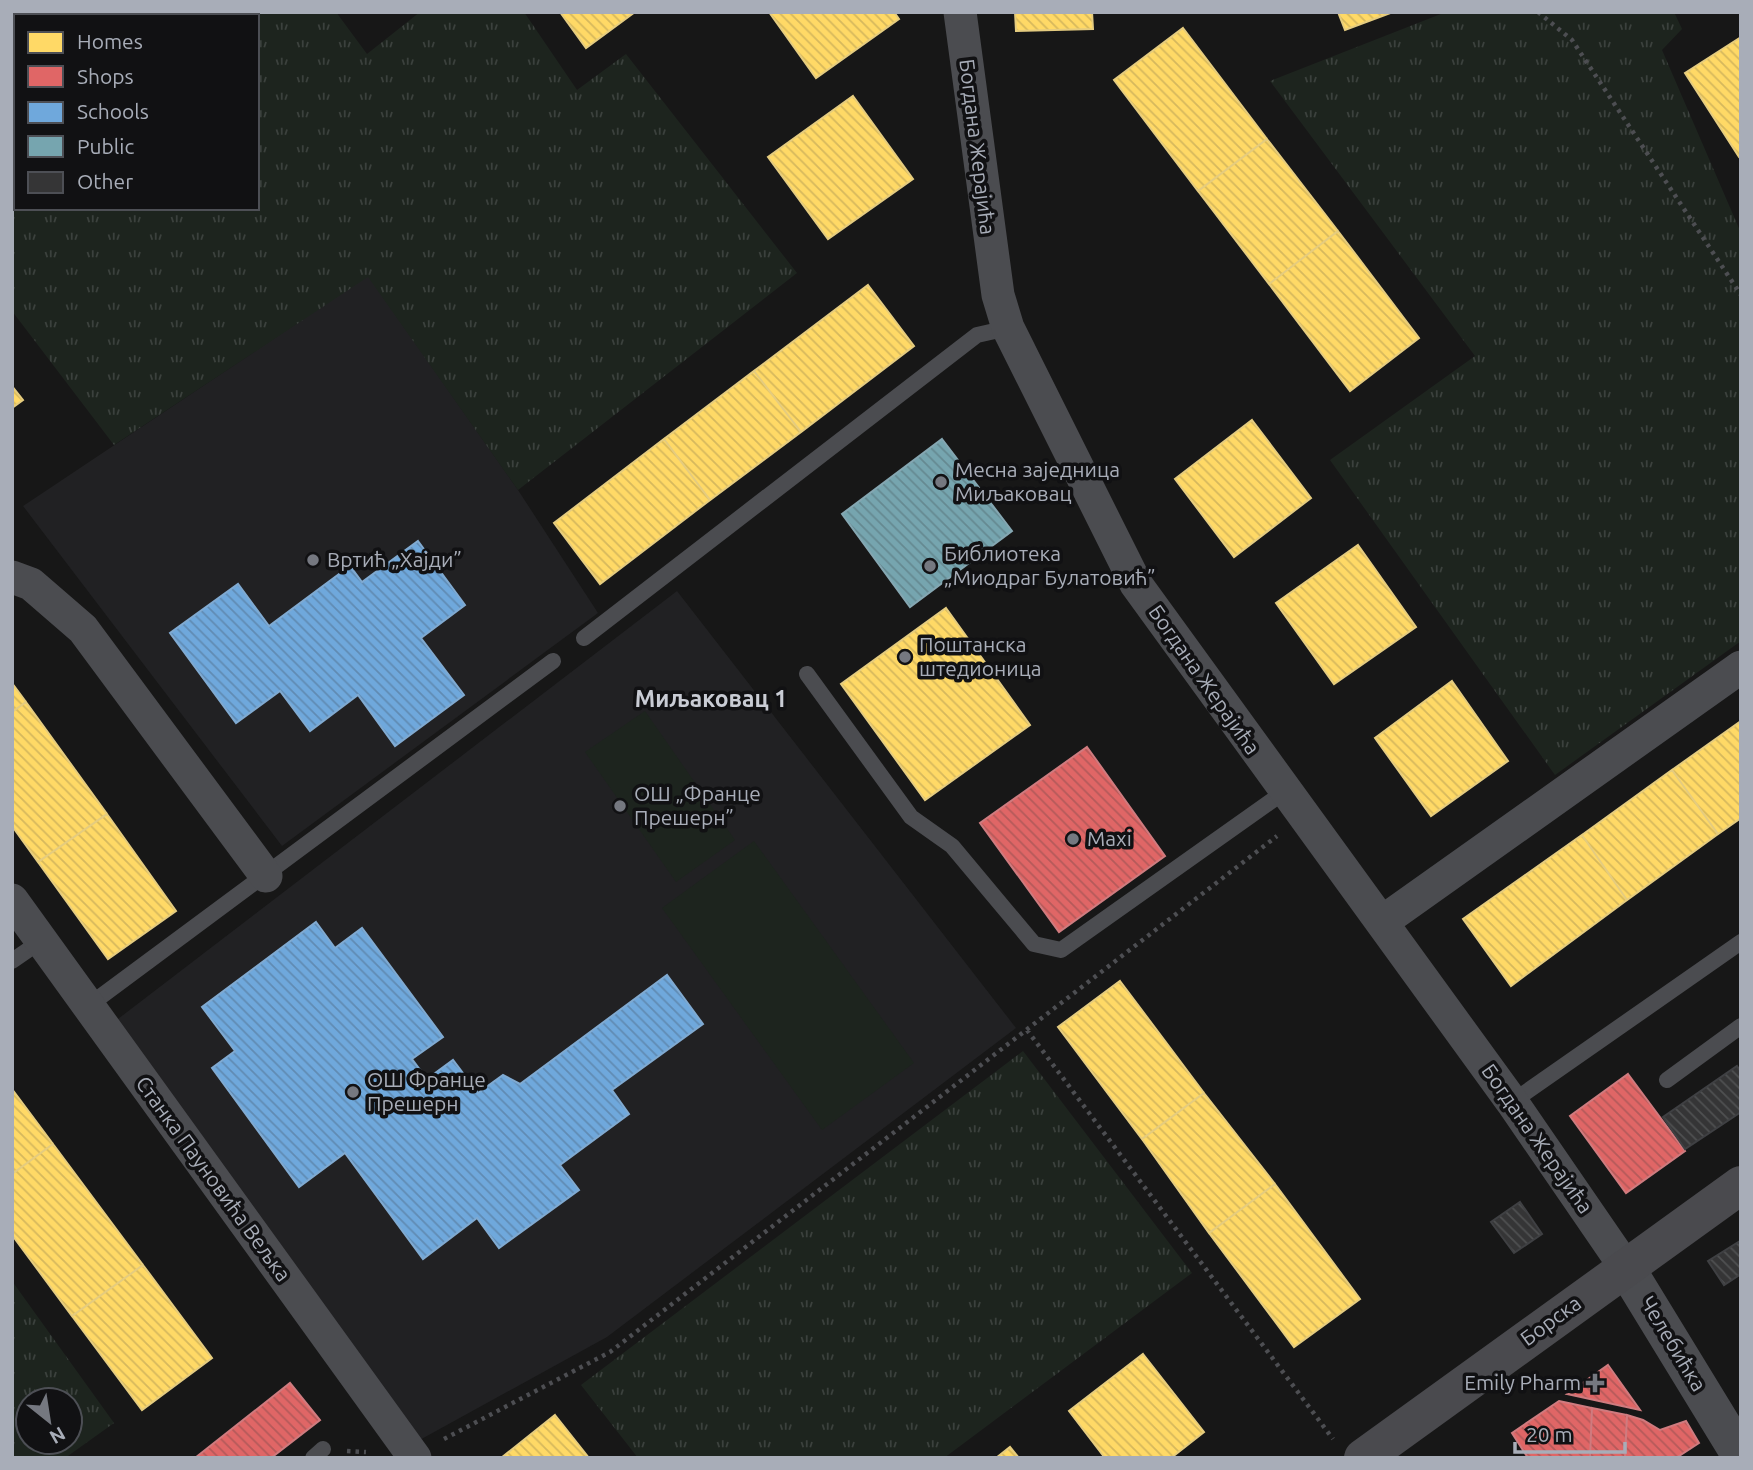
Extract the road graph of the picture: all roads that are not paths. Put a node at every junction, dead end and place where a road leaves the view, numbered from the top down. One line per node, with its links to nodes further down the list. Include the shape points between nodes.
1 (960, 12): 2 (street, Богдана Жерајића, via 993,267)
2 (1008, 328): 4 (lane, via 977,335); 8 (street, Богдана Жерајића, via 1136,584)
3 (12, 577): 9 (street, via 31,584 83,629)
4 (584, 638)
5 (553, 661): 9 (lane)
6 (1741, 667): 11 (street)
7 (807, 674): 8 (lane, via 911,817 952,846 1034,944 1061,950)
8 (1293, 803): 11 (street, Богдана Жерајића)
9 (266, 876): 15 (lane)
10 (12, 900): 12 (street, Станка Пауновића Вељка)
11 (1382, 922): 18 (street, Богдана Жерајића)
12 (41, 941): 14 (lane); 15 (street, Станка Пауновића Вељка)
13 (1741, 942): 18 (lane)
14 (12, 961)
15 (88, 1006): 23 (street, Станка Пауновића Вељка)
16 (1741, 1026): 17 (lane)
17 (1667, 1080)
18 (1512, 1102): 20 (street, Богдана Жерајића)
19 (1741, 1185): 20 (main road, Борска)
20 (1626, 1268): 21 (main road, Борска); 22 (street, Челебићка)
21 (1350, 1452)
22 (1741, 1456)
23 (414, 1457)

